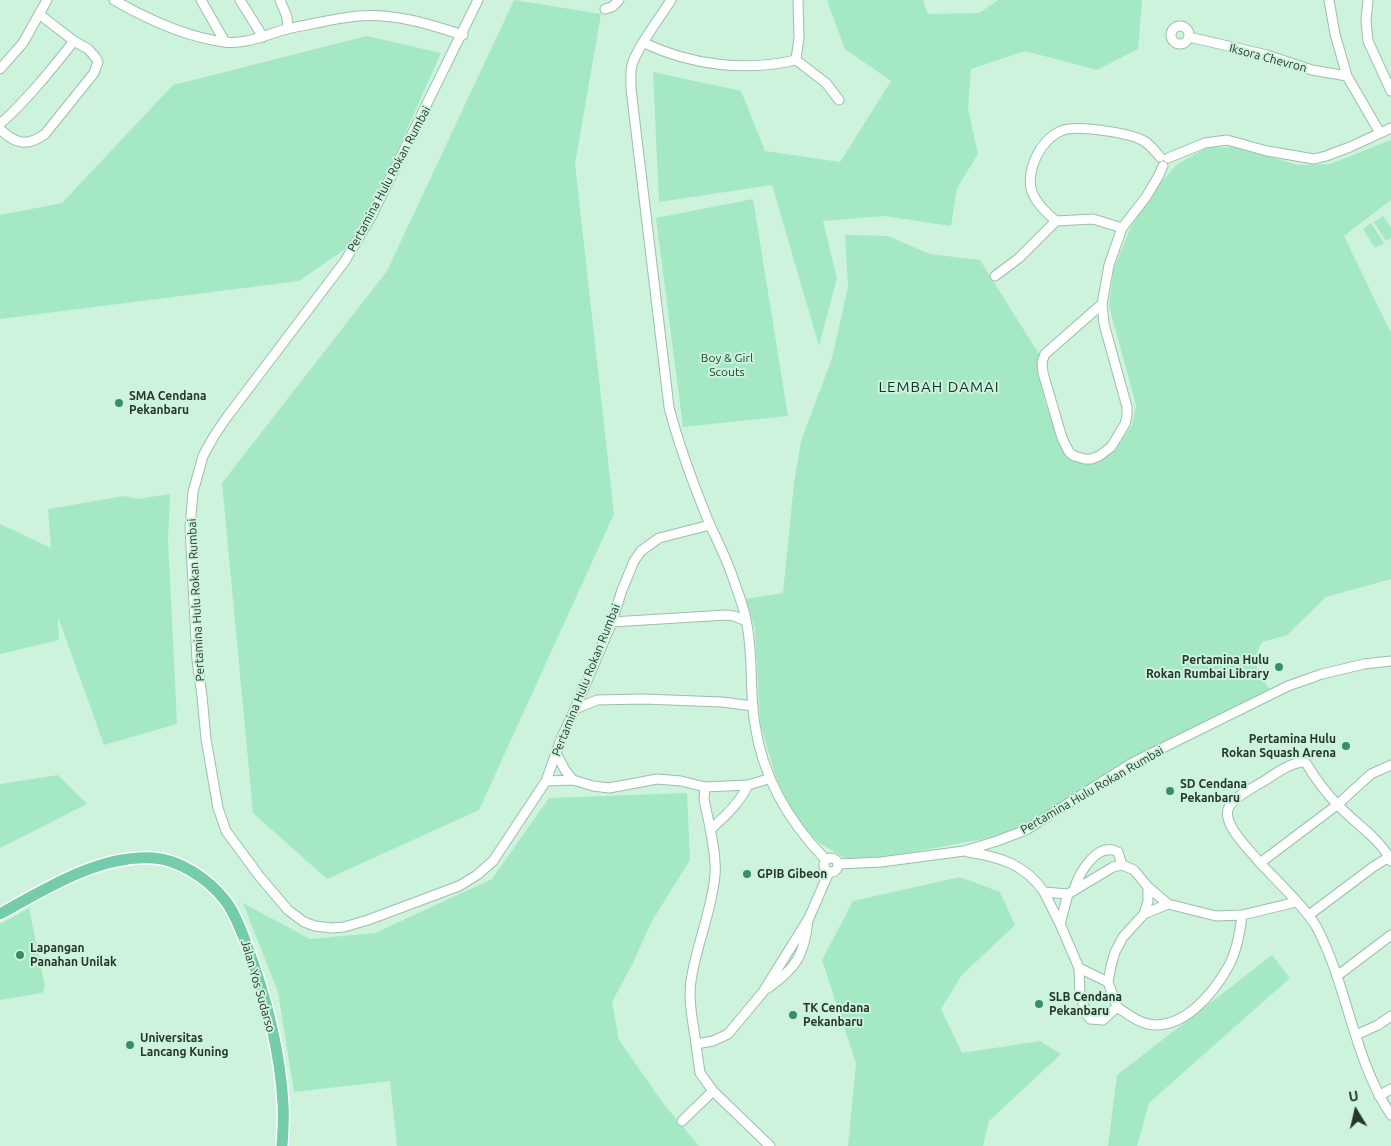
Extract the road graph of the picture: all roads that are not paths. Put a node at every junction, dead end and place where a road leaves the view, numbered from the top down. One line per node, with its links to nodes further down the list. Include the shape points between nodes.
1 (47, 0): 14 (street)
2 (114, 0): 12 (street)
3 (201, 0): 20 (street)
4 (240, 0): 17 (street)
5 (280, 0): 15 (street)
6 (478, 0): 16 (street, Pertamina Hulu Rokan Rumbai)
7 (619, 0): 13 (street)
8 (671, 0): 21 (street)
9 (798, 0): 22 (street)
10 (1329, 0): 24 (street)
11 (1368, 0): 25 (street, via 1368,41)
12 (131, 4): 20 (street, via 171,27)
13 (605, 9)
14 (39, 14): 19 (street); 23 (street, via 23,43)
15 (288, 29): 16 (street, via 360,16 391,17 423,22); 17 (street)
16 (462, 35): 48 (street, Pertamina Hulu Rokan Rumbai, via 346,261 227,417 202,456 193,492 190,527 197,660 206,739 218,808 226,831 288,910 304,922 344,927 459,886 493,861)
17 (263, 37): 20 (street)
18 (1189, 37): 24 (street, Iksora Chevron, via 1312,70)
19 (74, 41): 27 (street, via 39,85); 29 (street, via 96,58 97,67 45,134 35,141 16,141)
20 (224, 42)
21 (644, 43): 22 (street, via 710,64 764,66); 36 (street, via 633,62 631,89 670,407 682,451)
22 (796, 60): 26 (street, via 826,82)
23 (0, 69)
24 (1347, 76): 30 (street)
25 (1391, 91)
26 (839, 100)
27 (0, 124)
28 (1391, 128): 30 (street)
29 (0, 129)
30 (1380, 133): 31 (street, via 1314,159 1227,140 1206,143)
31 (1163, 160): 32 (street, via 1140,139 1116,132 1062,130 1039,151 1030,180 1034,196); 33 (street, via 1158,178)
32 (1056, 220): 33 (street, via 1093,219); 34 (street, via 1039,240)
33 (1122, 228): 35 (street, via 1109,265)
34 (995, 276)
35 (1102, 304): 35 (street, via 1127,416 1111,447 1099,456 1085,459 1069,452 1062,438 1042,362 1045,354)
36 (710, 525): 37 (street, via 735,582); 38 (street, Pertamina Hulu Rokan Rumbai, via 659,538 641,551 629,571)
37 (746, 621): 38 (street, via 726,616); 42 (street)
38 (612, 622): 40 (street, Pertamina Hulu Rokan Rumbai)
39 (1391, 661): 53 (street, Pertamina Hulu Rokan Rumbai, via 1322,674 1288,686 1132,763 1026,830)
40 (584, 687): 41 (street); 43 (street, Pertamina Hulu Rokan Rumbai)
41 (597, 700): 42 (street, via 674,700); 43 (street)
42 (753, 706): 46 (street)
43 (576, 709): 44 (street, Pertamina Hulu Rokan Rumbai)
44 (556, 753): 47 (street); 48 (street, Pertamina Hulu Rokan Rumbai)
45 (1391, 765): 51 (street, via 1371,774)
46 (768, 779): 49 (street); 55 (street, via 788,814)
47 (573, 780): 48 (street); 50 (street, via 609,788 657,779)
48 (546, 781)
49 (748, 785): 50 (street); 52 (street, via 735,806)
50 (705, 787): 52 (street)
51 (1337, 805): 54 (street, via 1382,847); 56 (street); 56 (street, via 1302,762 1288,766 1233,802 1228,811 1229,822)
52 (710, 830): 79 (street, via 716,872 712,903 690,984)
53 (964, 851): 57 (street, Pertamina Hulu Rokan Rumbai); 61 (street, via 1008,861 1029,873)
54 (1390, 859): 68 (street, via 1373,867)
55 (826, 860): 57 (street, via 834,858); 59 (street, via 824,866)
56 (1260, 862): 63 (street)
57 (839, 864): 59 (street, via 836,871)
58 (1122, 865): 60 (street, via 1134,870); 62 (street, via 1113,866); 62 (street, via 1118,852 1103,850 1080,875)
59 (829, 872): 69 (street)
60 (1148, 887): 64 (street); 66 (street)
61 (1044, 892): 62 (street); 70 (street)
62 (1071, 892): 70 (street)
63 (1296, 902): 67 (street); 68 (street)
64 (1168, 904): 66 (street); 67 (street, via 1216,916)
65 (0, 914): 85 (main road, Jalan Yos Sudarso, via 66,879 119,860 155,858 169,861 203,878 231,909 253,962 279,1068 283,1104)
66 (1144, 914): 74 (street, via 1123,937 1115,952)
67 (1242, 915): 76 (street, via 1229,966 1196,1009 1162,1025 1148,1024)
68 (1309, 915): 73 (street)
69 (809, 918): 75 (street); 75 (street, via 806,937 795,965)
70 (1060, 924): 72 (street)
71 (1391, 935): 73 (street)
72 (1080, 968): 74 (street); 76 (street, via 1080,994 1090,1019 1103,1020)
73 (1336, 976): 78 (street)
74 (1108, 982): 76 (street)
75 (763, 992): 79 (street, via 728,1034)
76 (1117, 1007)
77 (1391, 1016): 78 (street)
78 (1356, 1035): 82 (street)
79 (696, 1044): 81 (street, via 700,1073)
80 (1391, 1089): 82 (street)
81 (713, 1091): 84 (street); 86 (street)
82 (1379, 1096): 83 (street)
83 (1391, 1115)
84 (682, 1121)
85 (282, 1146)
86 (770, 1146)

